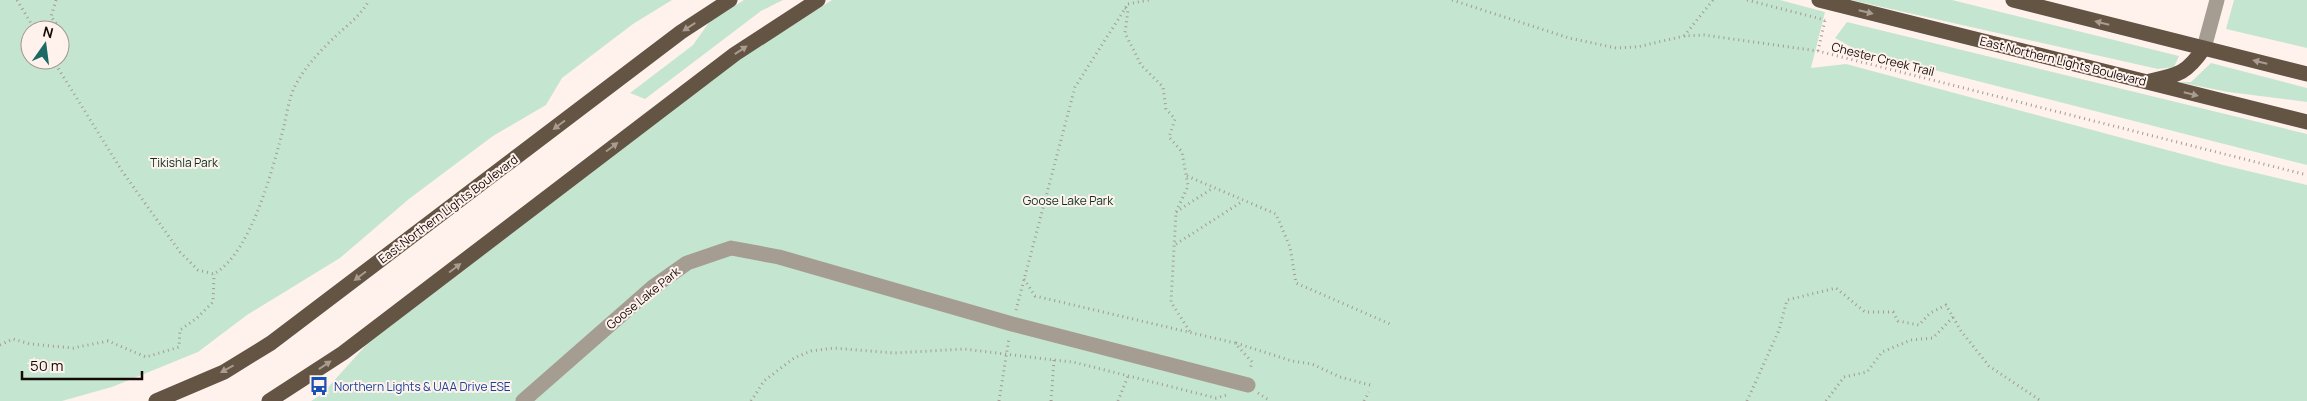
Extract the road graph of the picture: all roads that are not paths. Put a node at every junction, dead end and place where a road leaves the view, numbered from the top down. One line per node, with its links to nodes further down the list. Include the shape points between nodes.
1 (730, 0): 11 (main road, East Northern Lights Boulevard, one-way to 11, via 681,32 271,343 224,372)
2 (818, 0): 12 (main road, one-way to 2, via 343,353 736,54)
3 (1819, 0): 8 (main road, East Northern Lights Boulevard, one-way to 8)
4 (2013, 0): 6 (main road, one-way to 4)
5 (2217, 0): 6 (street)
6 (2204, 48): 7 (main road, one-way to 6); 8 (main road, via 2181,74)
7 (2307, 74)
8 (2144, 82): 9 (main road, East Northern Lights Boulevard, one-way to 9)
9 (2307, 122)
10 (1248, 385): 13 (street, Goose Lake Park, via 1012,324 779,257 731,248 687,263 653,287)
11 (166, 399)
12 (269, 401)
13 (524, 401)

